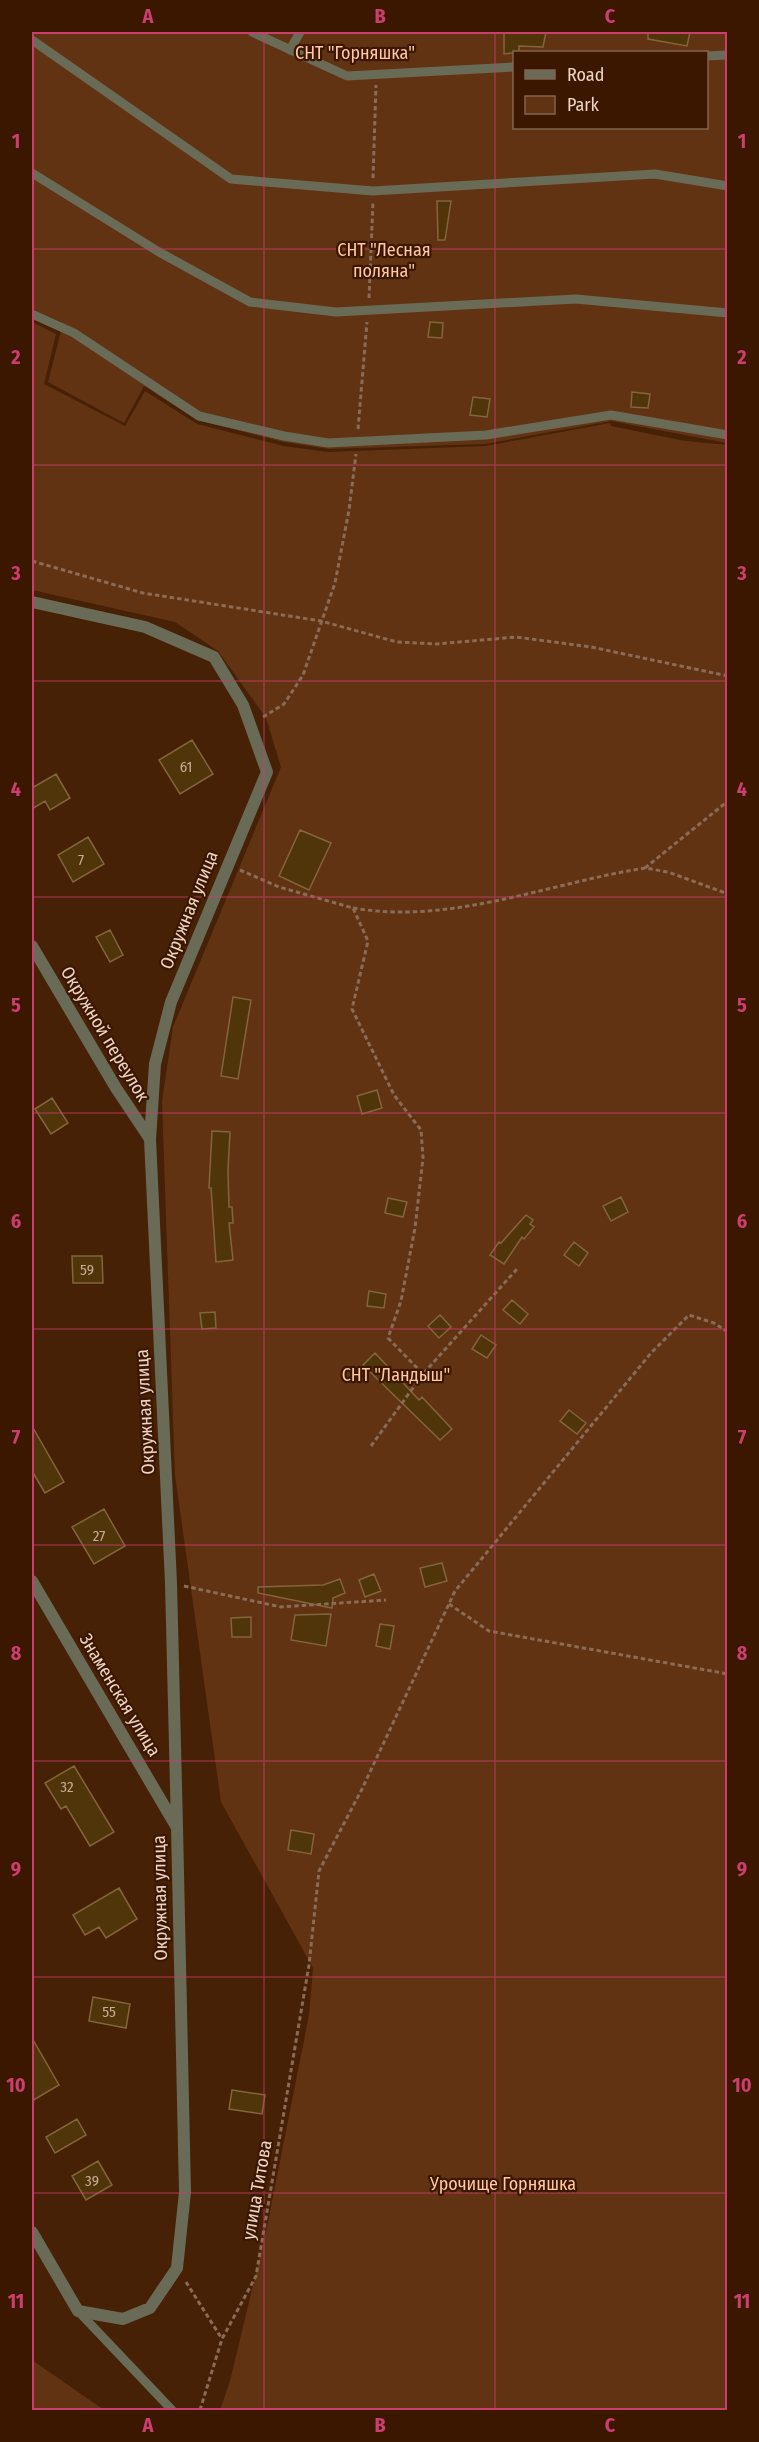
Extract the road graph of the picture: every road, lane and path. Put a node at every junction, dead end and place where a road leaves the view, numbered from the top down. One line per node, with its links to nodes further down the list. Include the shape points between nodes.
1 (252, 32): 4 (lane)
2 (300, 32): 4 (lane)
3 (32, 40): 11 (lane, via 231,179)
4 (290, 51): 8 (lane, via 347,76)
5 (728, 55): 6 (lane)
6 (708, 56)
7 (513, 67): 8 (lane)
8 (376, 75): 11 (path)
9 (32, 173): 12 (lane, via 159,252 250,302 336,312)
10 (728, 186): 11 (lane, via 655,174)
11 (373, 191): 12 (path)
12 (368, 310): 13 (lane, via 576,298); 16 (path)
13 (728, 313)
14 (32, 314): 16 (lane, via 74,333 199,416 284,436 328,443)
15 (728, 435): 16 (lane, via 611,415 486,435)
16 (357, 442): 19 (path, via 335,583)
17 (32, 561): 19 (path, via 143,593)
18 (32, 602): 21 (street, Окружная улица, via 145,627 213,657 243,705)
19 (321, 621): 20 (path, via 397,642 437,644 516,637 591,647); 21 (path, via 303,675 284,704)
20 (728, 676)
21 (250, 724): 23 (street, Окружная улица, via 267,772)
22 (728, 801): 24 (path)
23 (227, 864): 26 (path, via 279,887); 28 (street, Окружная улица, via 171,1002 155,1064)
24 (645, 868): 25 (path, via 668,872); 26 (path, via 468,907 378,912)
25 (728, 894)
26 (353, 908): 31 (path, via 368,941 352,1009 394,1095 421,1130 423,1158 415,1228 401,1301 388,1338)
27 (32, 946): 28 (street, Окружной переулок)
28 (150, 1139): 34 (street, Окружная улица)
29 (517, 1269): 31 (path)
30 (728, 1332): 36 (path, улица Титова, via 689,1315 651,1353)
31 (423, 1374): 32 (path)
32 (371, 1446)
33 (32, 1581): 38 (street, Знаменская улица)
34 (171, 1583): 35 (path, via 281,1607); 38 (street, Окружная улица)
35 (386, 1600)
36 (448, 1604): 37 (path, via 489,1631); 42 (path, улица Титова, via 320,1871 309,1965 256,2276)
37 (728, 1674)
38 (177, 1827): 40 (street, Окружная улица, via 185,2192)
39 (32, 2232): 41 (street)
40 (177, 2268): 41 (street, Окружная улица, via 150,2308 123,2319); 42 (path)
41 (78, 2311): 43 (lane)
42 (222, 2339): 44 (path, улица Титова)
43 (172, 2410)
44 (200, 2410)

